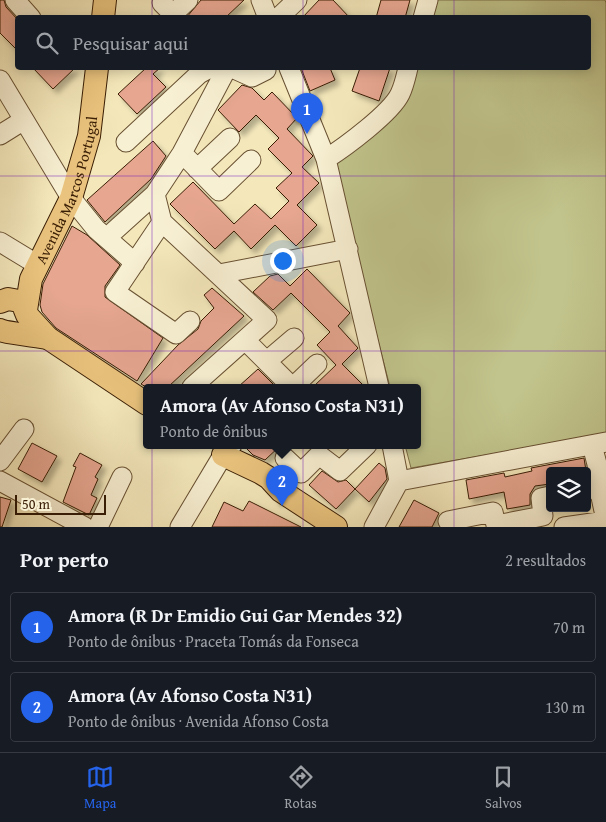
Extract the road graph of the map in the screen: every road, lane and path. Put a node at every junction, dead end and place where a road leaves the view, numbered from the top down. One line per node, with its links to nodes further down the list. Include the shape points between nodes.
1 (14, 0): 7 (street)
2 (105, 0): 8 (main road)
3 (188, 0): 6 (street, via 173,14)
4 (261, 0): 9 (street)
5 (428, 0): 10 (street)
6 (162, 3)
7 (28, 15)
8 (103, 15)
9 (267, 15)
10 (424, 15)
11 (96, 70): 28 (main road, Avenida Marcos Portugal, via 89,136)
12 (206, 70): 22 (street)
13 (226, 70): 23 (street)
14 (236, 70): 15 (street, via 252,77)
15 (266, 70)
16 (290, 70): 24 (street)
17 (406, 76): 24 (street, via 393,104 346,146)
18 (0, 80): 19 (street)
19 (24, 120): 20 (street); 28 (street)
20 (0, 135)
21 (230, 138): 26 (street)
22 (126, 142)
23 (182, 153): 26 (street); 27 (street)
24 (326, 159): 32 (street)
25 (251, 160): 26 (street, via 219,191)
26 (197, 169)
27 (155, 194): 29 (street); 30 (street)
28 (71, 198): 33 (street, via 96,229); 34 (main road, Avenida Marcos Portugal)
29 (162, 222): 33 (street); 35 (street)
30 (113, 232)
31 (0, 242): 34 (street)
32 (348, 249): 35 (street); 45 (street)
33 (135, 263): 37 (street, via 115,292 176,334)
34 (34, 272): 36 (main road, Avenida Marcos Portugal)
35 (219, 274): 39 (street, via 267,320)
36 (10, 319): 46 (main road, via 48,338)
37 (190, 321)
38 (294, 338): 40 (street)
39 (245, 340): 40 (street); 42 (street)
40 (267, 362): 43 (street)
41 (318, 364): 44 (street)
42 (195, 384)
43 (289, 384)
44 (295, 384)
45 (378, 384)
46 (143, 401)
47 (24, 429): 54 (street)
48 (599, 443): 57 (street); 58 (street)
49 (220, 449): 65 (street)
50 (222, 449): 66 (main road, via 244,475 264,487 281,491)
51 (363, 449): 53 (street, via 340,471 319,455 301,472)
52 (393, 449): 57 (street)
53 (285, 458)
54 (0, 461)
55 (122, 477): 64 (street)
56 (0, 481): 63 (street)
57 (399, 481): 67 (street)
58 (593, 489): 61 (street)
59 (546, 497): 62 (street, via 541,498)
60 (448, 520): 62 (street, via 493,512 496,525)
61 (606, 521): 68 (street)
62 (544, 523)
63 (75, 525)
64 (98, 527)
65 (180, 527)
66 (336, 527)
67 (374, 527)
68 (564, 527)

